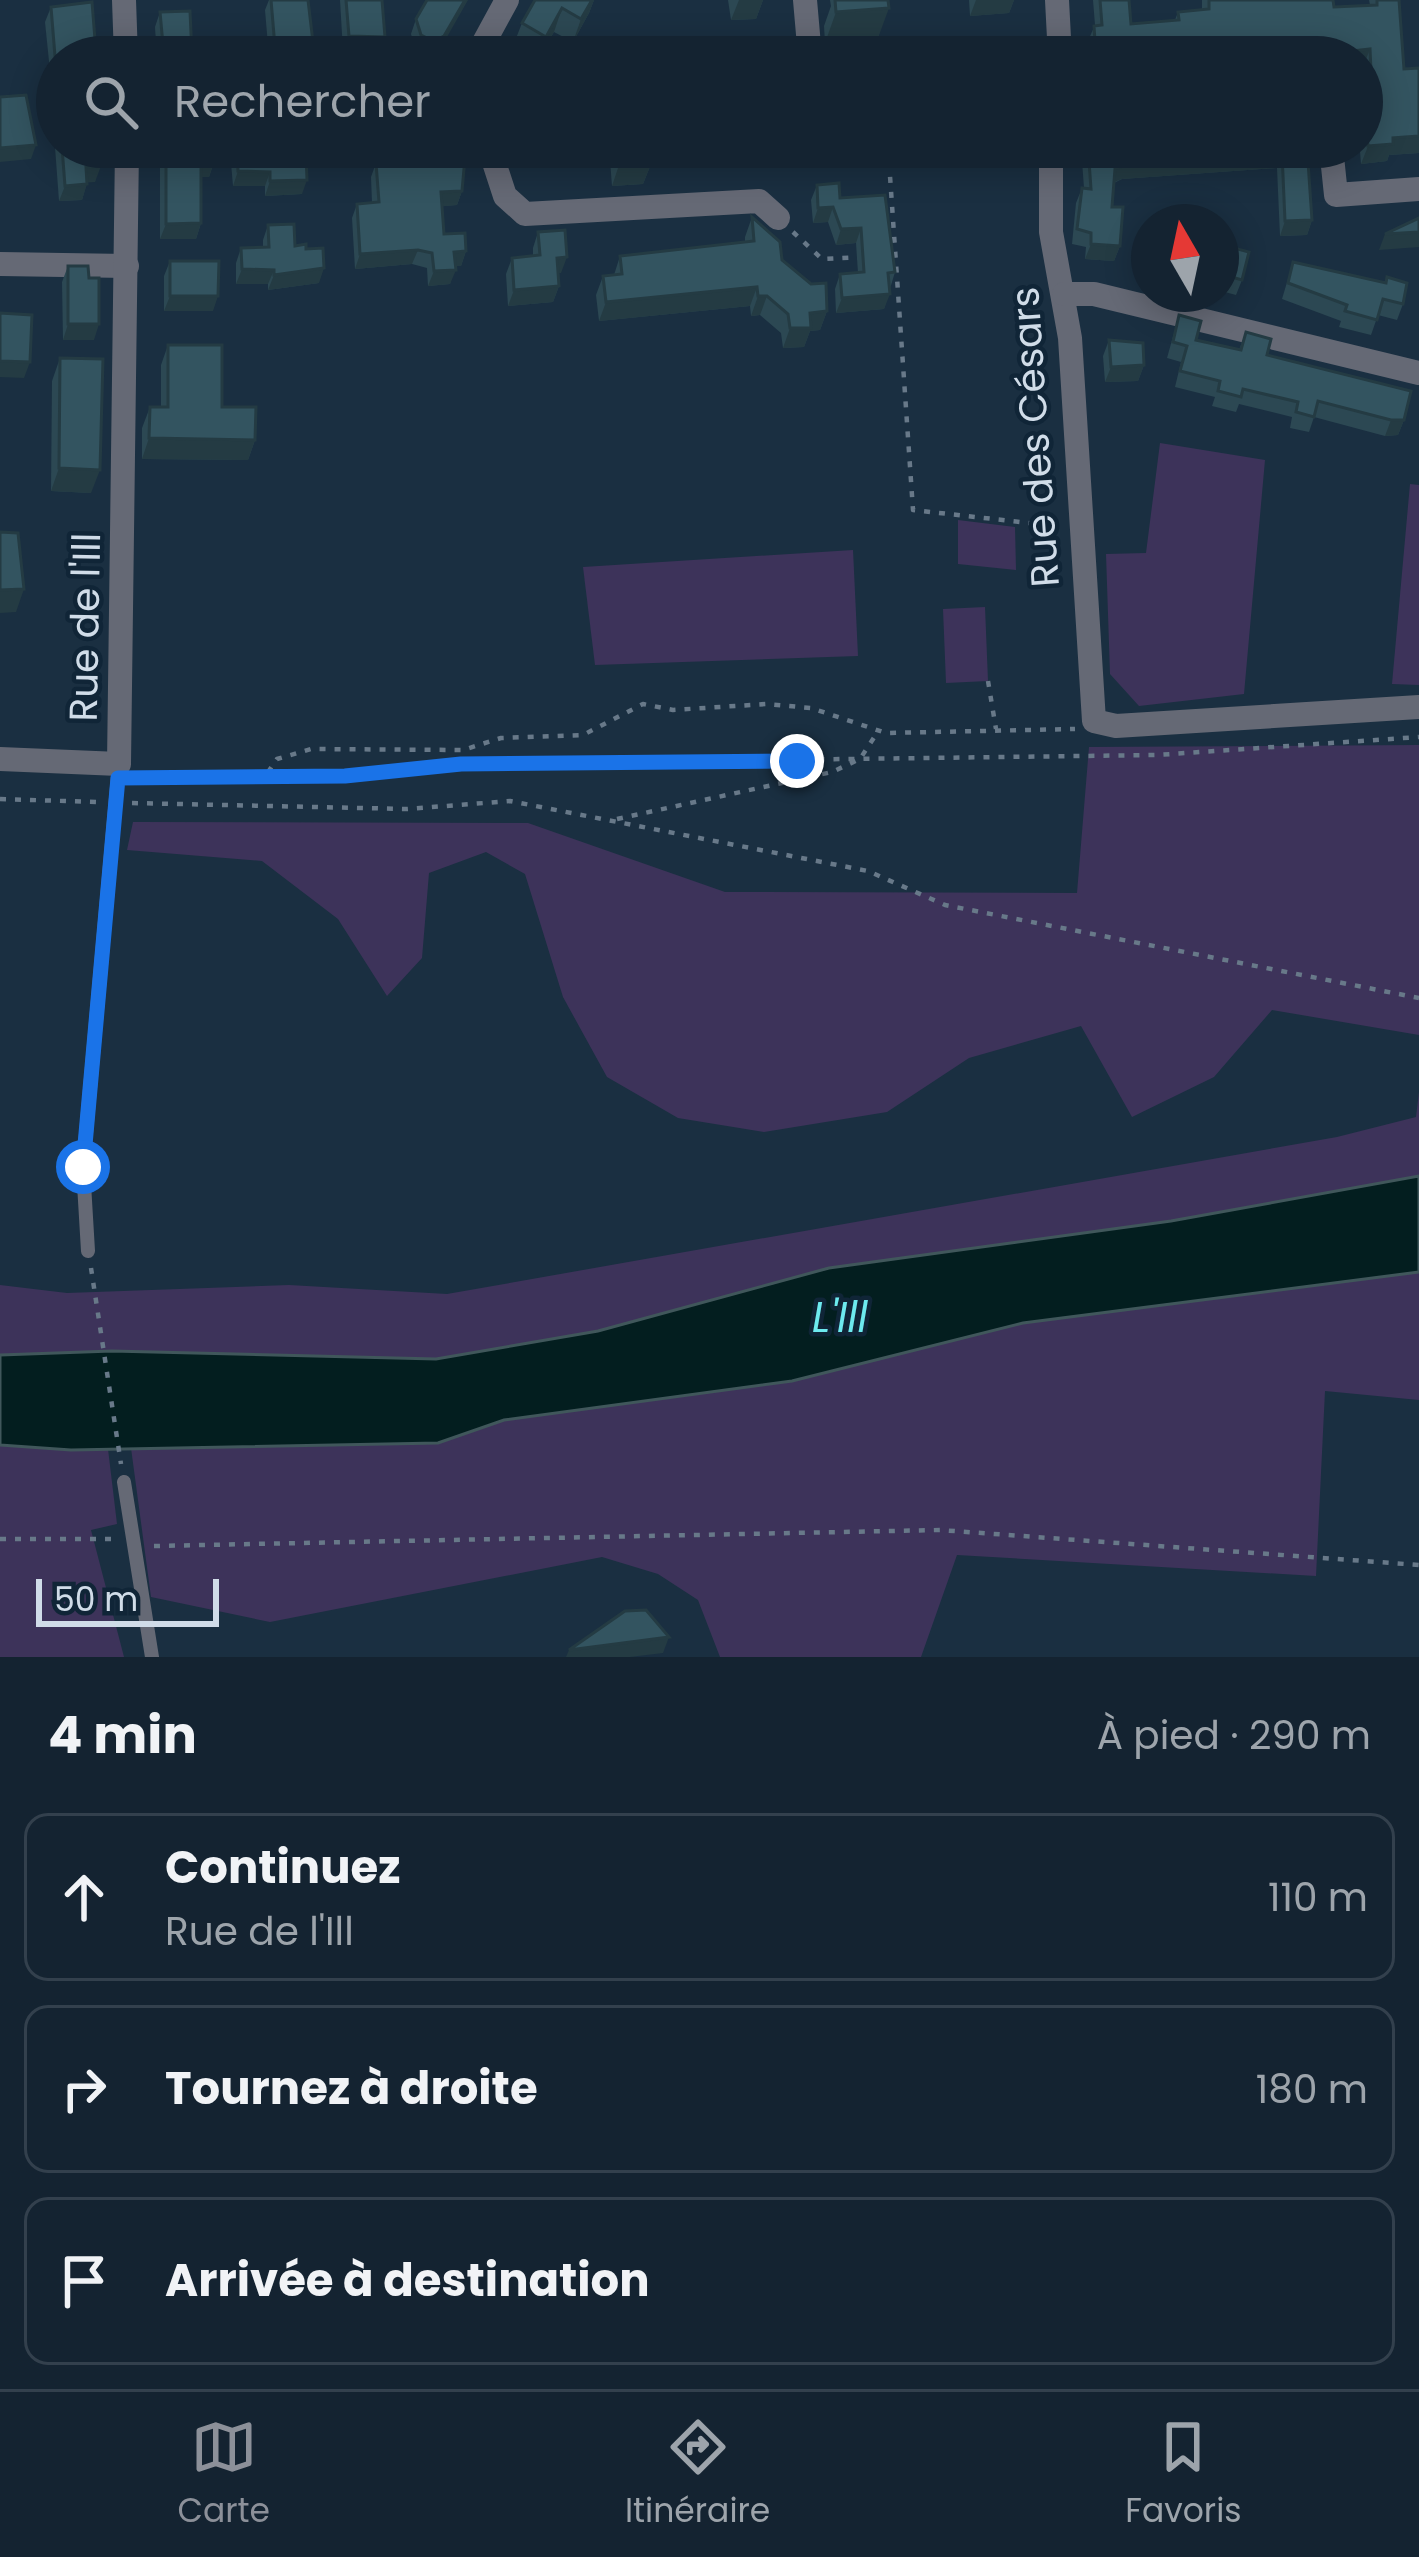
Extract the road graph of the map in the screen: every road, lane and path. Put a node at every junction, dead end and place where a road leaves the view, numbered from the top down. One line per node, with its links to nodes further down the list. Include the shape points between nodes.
1 (124, 0): 5 (street)
2 (507, 0): 6 (street)
3 (805, 0): 7 (street)
4 (1057, 0): 8 (street)
5 (125, 36)
6 (487, 36)
7 (817, 36)
8 (1059, 36)
9 (128, 168): 18 (street, Rue de l'Ill)
10 (496, 168): 15 (street, via 506,196 525,214 759,201)
11 (890, 168): 16 (path)
12 (1051, 168): 19 (street, Rue des Césars, via 1051,232)
13 (1333, 168): 14 (street, via 1336,195)
14 (1419, 189)
15 (778, 218): 16 (path, via 822,259)
16 (897, 256): 21 (path, via 913,510 1046,527)
17 (0, 265): 18 (street)
18 (127, 266): 30 (street, Rue de l'Ill)
19 (1064, 294): 20 (street, via 1094,294); 21 (street, Rue des Césars)
20 (1419, 373)
21 (1079, 522): 24 (street, Rue des Césars)
22 (988, 681): 25 (path)
23 (1419, 707): 24 (street)
24 (1094, 721): 25 (path, via 1077,729)
25 (996, 729): 26 (path)
26 (878, 730): 29 (path); 31 (path, via 811,708 643,704 583,735 501,738 463,750 311,749 277,759)
27 (1419, 737): 29 (path, via 1136,756)
28 (0, 759): 30 (street)
29 (860, 759): 31 (path, via 461,764); 34 (path, via 782,786)
30 (118, 771): 31 (path); 33 (lane, Rue de l'Ill)
31 (264, 778)
32 (0, 799): 33 (path)
33 (117, 802): 34 (path, via 407,809 510,801); 36 (lane, Rue de l'Ill, via 83,1167)
34 (612, 821): 35 (path, via 868,872 945,905)
35 (1419, 998)
36 (88, 1251): 37 (path)
37 (124, 1482): 39 (lane)
38 (0, 1539): 39 (path)
39 (134, 1543): 40 (path, via 940,1530); 41 (lane)
40 (1419, 1565)
41 (152, 1657)

